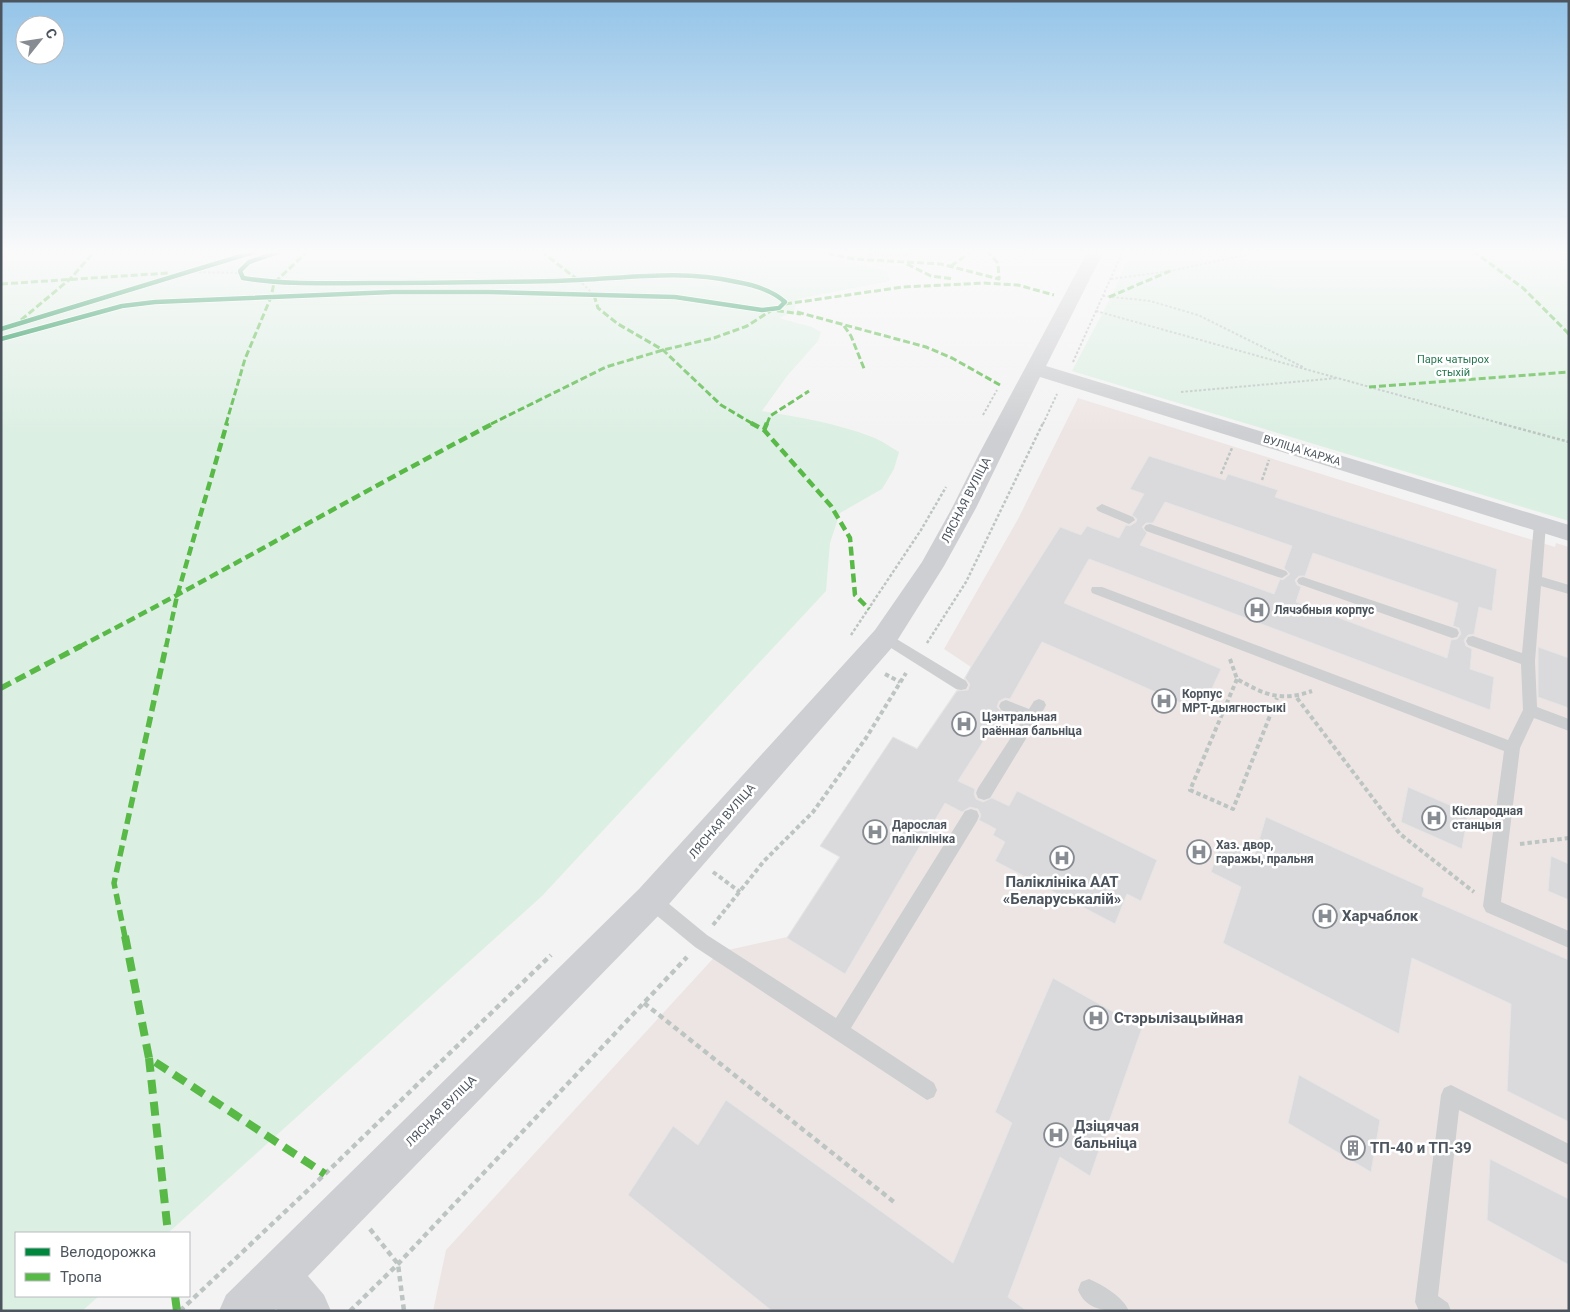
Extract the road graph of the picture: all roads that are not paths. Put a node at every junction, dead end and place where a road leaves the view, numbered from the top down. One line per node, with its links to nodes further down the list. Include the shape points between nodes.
1 (1065, 312): 2 (main road, ЛЯСНАЯ ВУЛІЦА)
2 (1036, 369): 5 (main road, ВУЛІЦА КАРЖА); 14 (main road, ЛЯСНАЯ ВУЛІЦА, via 932,566)
3 (1102, 508): 4 (lane)
4 (1130, 520)
5 (1540, 524): 7 (main road, ВУЛІЦА КАРЖА); 9 (lane)
6 (1150, 528): 8 (lane)
7 (1569, 533)
8 (1282, 574)
9 (1535, 579): 12 (lane); 16 (lane)
10 (1303, 582): 13 (lane)
11 (1097, 590): 21 (lane)
12 (1569, 590)
13 (1452, 633)
14 (886, 637): 17 (lane); 24 (main road, ЛЯСНАЯ ВУЛІЦА)
15 (1473, 641): 16 (lane)
16 (1528, 660): 19 (lane)
17 (960, 685)
18 (1006, 706): 22 (lane, via 1036,710)
19 (1530, 710): 20 (lane); 21 (lane)
20 (1569, 725)
21 (1512, 748): 25 (lane, via 1492,906)
22 (984, 793)
23 (971, 816): 26 (lane)
24 (651, 900): 26 (lane, via 700,941); 29 (main road, ЛЯСНАЯ ВУЛІЦА)
25 (1569, 940)
26 (839, 1031): 27 (lane)
27 (927, 1090)
28 (1569, 1155): 31 (lane, via 1452,1095)
29 (276, 1276): 32 (main road, ЛЯСНАЯ ВУЛІЦА); 33 (main road)
30 (1089, 1290): 34 (lane)
31 (1429, 1308)
32 (242, 1311)
33 (308, 1311)
34 (1118, 1311)

